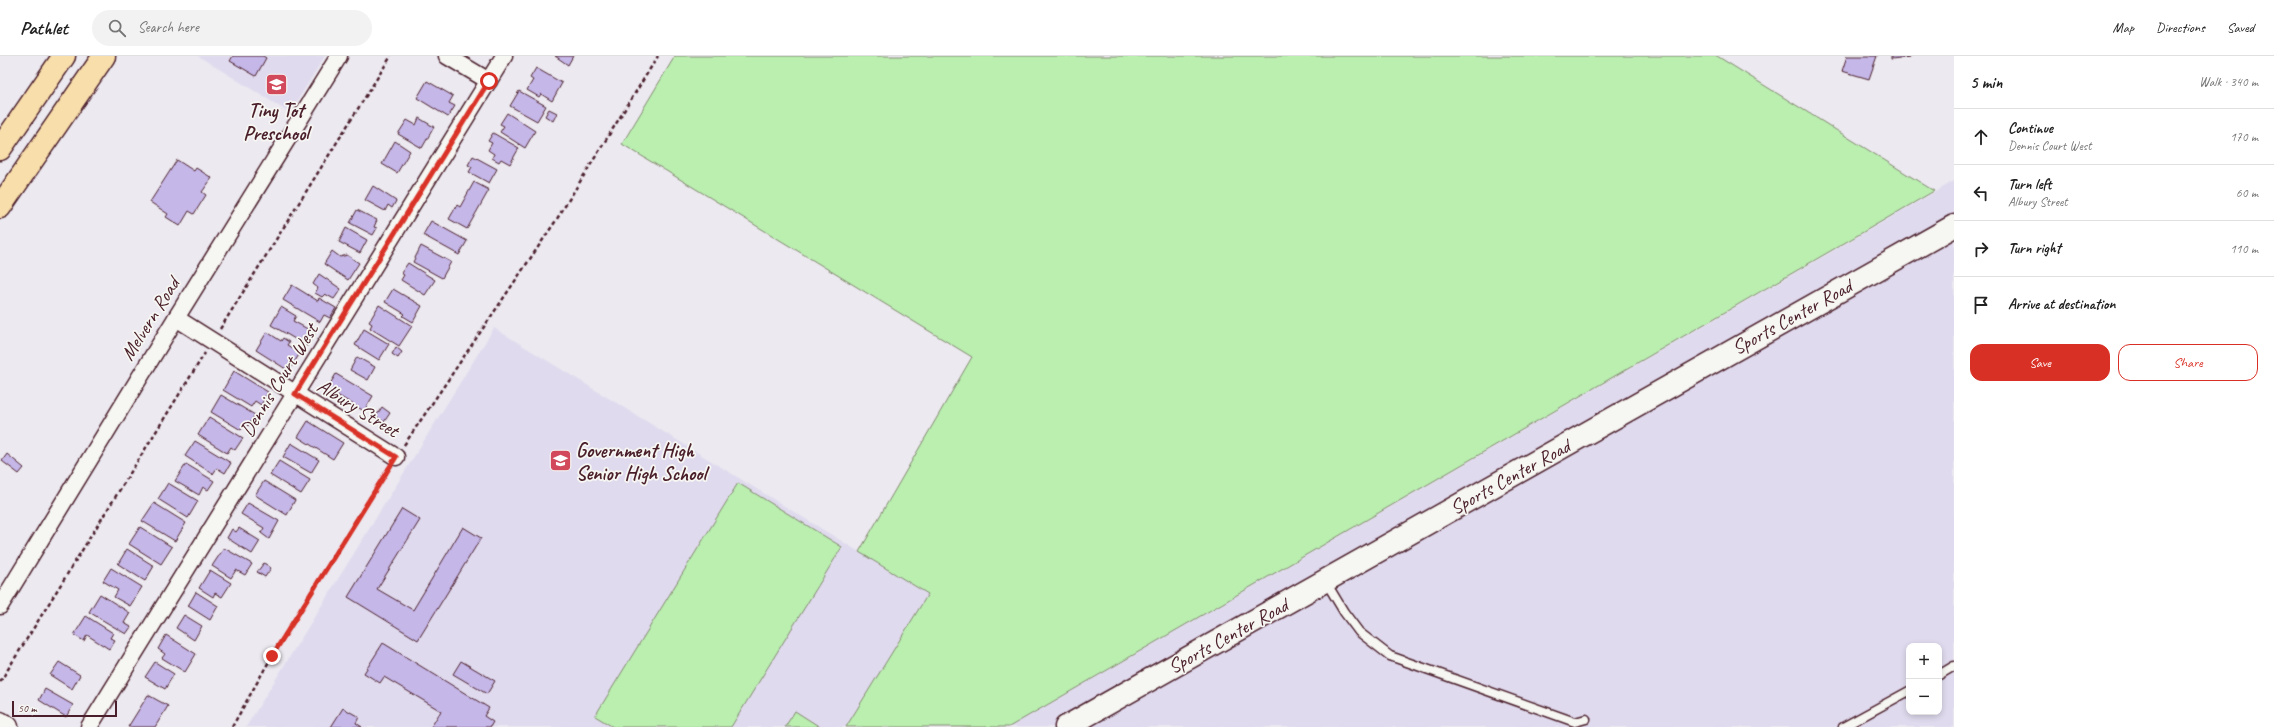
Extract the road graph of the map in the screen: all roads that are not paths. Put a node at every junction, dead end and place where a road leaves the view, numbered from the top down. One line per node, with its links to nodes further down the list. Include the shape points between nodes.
1 (64, 56): 7 (highway)
2 (104, 56): 8 (highway)
3 (339, 56): 10 (street, Melvern Road)
4 (447, 56): 6 (street)
5 (504, 56): 6 (street, Dennis Court West)
6 (489, 81): 11 (street, Dennis Court West)
7 (0, 149)
8 (0, 207)
9 (1954, 226): 13 (main road, Sports Center Road)
10 (176, 318): 11 (street, Albury Street); 14 (street, Melvern Road)
11 (295, 394): 12 (street, Albury Street); 21 (street, Dennis Court West)
12 (396, 457)
13 (1326, 581): 18 (lane, via 1359,632 1390,656 1574,722); 22 (main road, Sports Center Road)
14 (0, 606)
15 (1954, 666): 16 (lane)
16 (1942, 673)
17 (1906, 693): 23 (lane)
18 (1586, 719)
19 (0, 723): 20 (main road)
20 (7, 727)
21 (89, 727)
22 (1066, 727)
23 (1843, 727)

